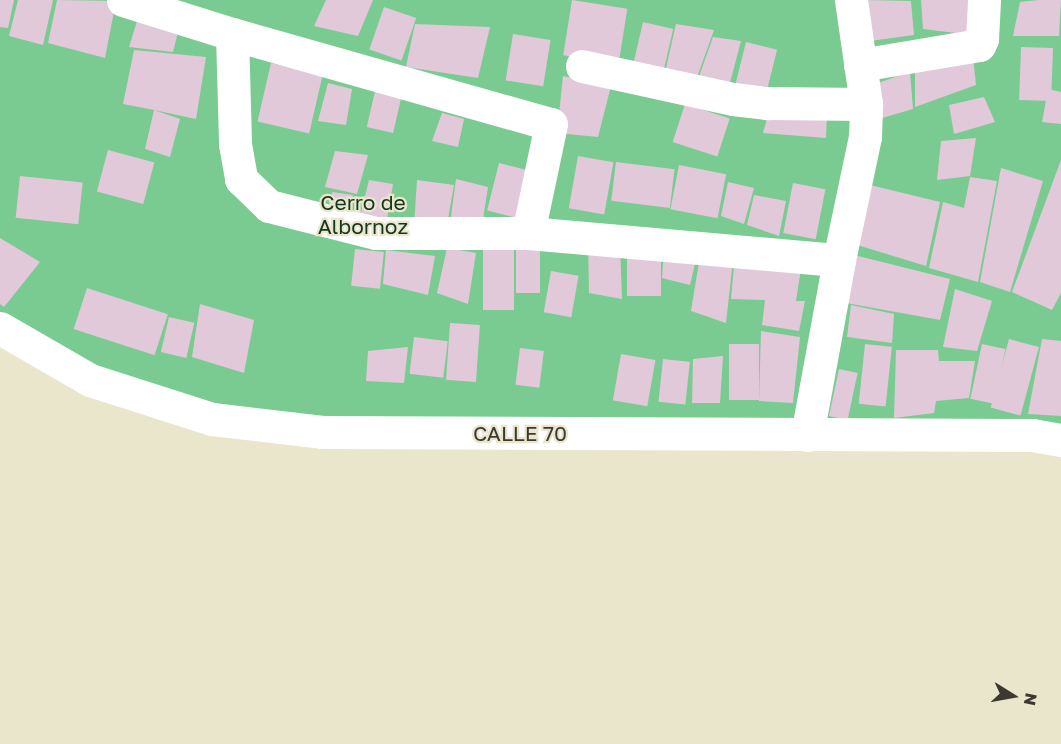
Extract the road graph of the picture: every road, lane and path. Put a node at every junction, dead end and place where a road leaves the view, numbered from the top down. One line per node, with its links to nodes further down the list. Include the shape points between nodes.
1 (123, 0): 4 (street)
2 (851, 0): 6 (street)
3 (984, 0): 6 (street, via 979,45)
4 (232, 34): 8 (street, via 551,124); 8 (street, via 235,144 241,179 268,206 376,233)
5 (582, 66): 7 (street, via 768,104)
6 (860, 66): 7 (street)
7 (866, 104): 9 (street, via 865,137)
8 (528, 233): 9 (street)
9 (839, 260): 11 (street)
10 (0, 328): 11 (street, CALLE 70, via 90,380 212,419 322,432)
11 (807, 435): 12 (street, CALLE 70, via 1032,435)
12 (1061, 440)

